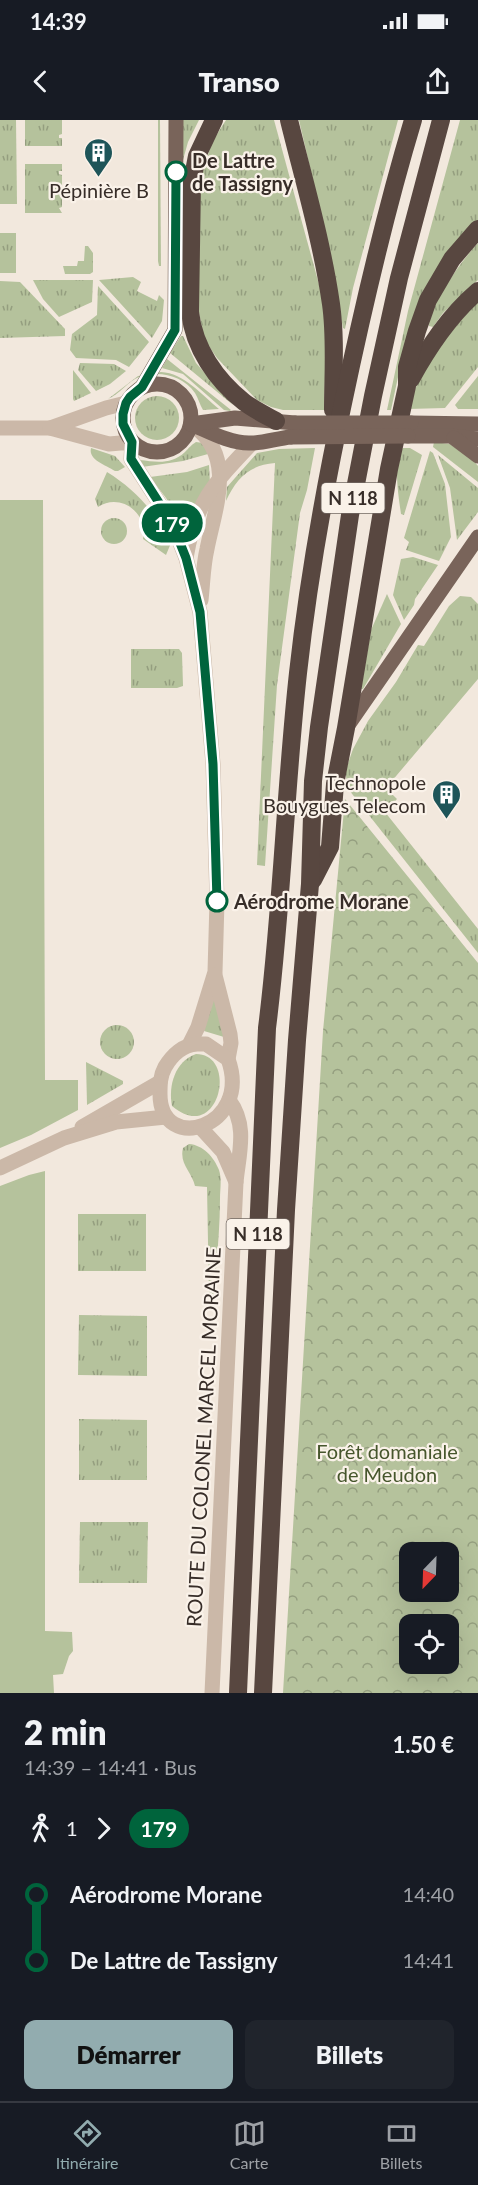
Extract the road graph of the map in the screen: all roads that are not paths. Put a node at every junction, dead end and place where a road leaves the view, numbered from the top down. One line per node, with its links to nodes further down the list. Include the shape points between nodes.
1 (176, 120): 9 (main road, via 175,330)
2 (214, 120): 11 (highway, via 197,156 192,182 191,327 201,352 228,387 244,403)
3 (289, 120): 22 (highway, via 331,304)
4 (413, 120): 22 (highway, N 118, via 371,274)
5 (441, 120): 31 (highway, N 118, via 399,278 350,515 317,738)
6 (478, 229): 8 (highway, via 453,259 429,300 407,367)
7 (478, 291): 8 (highway, via 431,343)
8 (407, 386): 30 (highway, via 389,469)
9 (142, 387): 10 (main road); 12 (main road, via 163,384 182,394 188,403)
10 (126, 403): 15 (street); 20 (main road, via 123,424)
11 (276, 421): 12 (main road, via 235,418); 17 (main road)
12 (191, 424): 20 (main road, via 181,442 162,452 152,452); 21 (main road, via 232,441); 24 (street, via 209,440 216,453)
13 (478, 424): 16 (main road)
14 (0, 428): 15 (street)
15 (50, 428): 20 (street, via 109,444)
16 (410, 429): 17 (main road, bridge); 18 (main road)
17 (293, 430): 21 (main road)
18 (452, 436): 19 (main road); 23 (main road)
19 (478, 439)
20 (132, 442): 27 (street, via 131,459 172,523)
21 (251, 444): 24 (street)
22 (333, 452): 43 (highway, N 118, via 298,670 267,1028)
23 (478, 456)
24 (220, 478): 27 (street, via 197,514); 29 (street)
25 (478, 537): 28 (main road)
26 (478, 552): 28 (main road)
27 (186, 558): 29 (street)
28 (447, 583): 30 (main road)
29 (200, 612): 32 (street, via 213,764 217,886)
30 (346, 728): 31 (highway, via 335,784 330,847)
31 (310, 884): 44 (highway, N 118, via 286,1210)
32 (214, 972): 33 (street); 34 (street, via 230,1034)
33 (189, 1045): 34 (street, via 206,1044); 35 (street, via 167,1063)
34 (228, 1059): 36 (street, via 232,1075)
35 (160, 1082): 37 (street, via 161,1107); 39 (street)
36 (229, 1100): 38 (street, via 213,1122); 41 (street, ROUTE DU COLONEL MARCEL MORAINE, via 237,1111 241,1134)
37 (166, 1117): 38 (street, via 185,1128); 39 (street, via 116,1122)
38 (201, 1128): 41 (street, ROUTE DU COLONEL MARCEL MORAINE, via 223,1152)
39 (64, 1138): 40 (street)
40 (0, 1168)
41 (236, 1182): 42 (street, ROUTE DU COLONEL MARCEL MORAINE)
42 (212, 1693)
43 (238, 1693)
44 (263, 1693)

